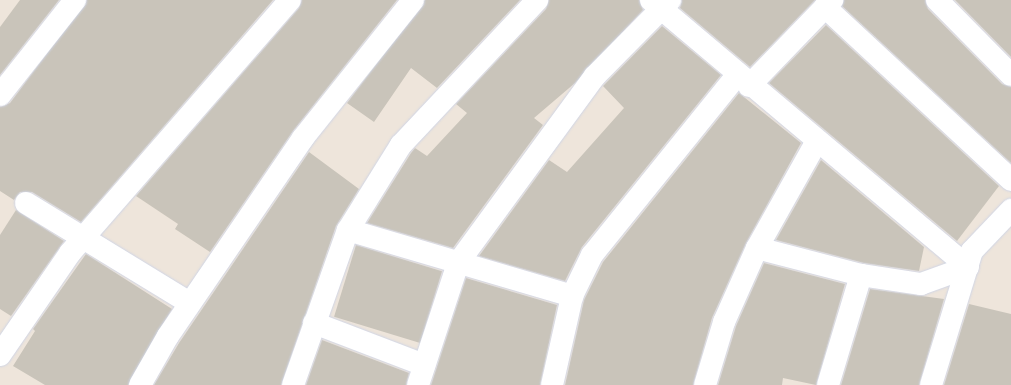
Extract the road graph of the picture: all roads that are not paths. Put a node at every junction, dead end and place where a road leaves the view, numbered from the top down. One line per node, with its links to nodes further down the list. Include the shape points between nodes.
1 (75, 0): 10 (street)
2 (290, 0): 16 (street)
3 (413, 0): 22 (street, via 303,138)
4 (537, 0): 15 (street, via 401,144)
5 (937, 0): 8 (street)
6 (661, 3): 9 (street); 18 (street, via 595,76)
7 (829, 4): 9 (street); 12 (street)
8 (1011, 75)
9 (743, 80): 11 (street); 21 (street, via 592,255)
10 (0, 95)
11 (817, 141): 17 (street); 19 (street)
12 (1011, 180)
13 (26, 203): 16 (street)
14 (1011, 210): 19 (street, via 972,251)
15 (348, 230): 18 (street); 23 (street)
16 (84, 238): 22 (street); 24 (street)
17 (757, 248): 20 (street); 29 (street, via 724,322)
18 (458, 263): 21 (street); 25 (street)
19 (968, 267): 20 (street, via 922,284); 31 (street)
20 (861, 275): 30 (street)
21 (572, 296): 28 (street)
22 (190, 303): 26 (street)
23 (314, 322): 25 (street); 27 (street)
24 (0, 355)
25 (421, 375)
26 (140, 385)
27 (293, 385)
28 (552, 385)
29 (705, 385)
30 (828, 385)
31 (931, 385)

